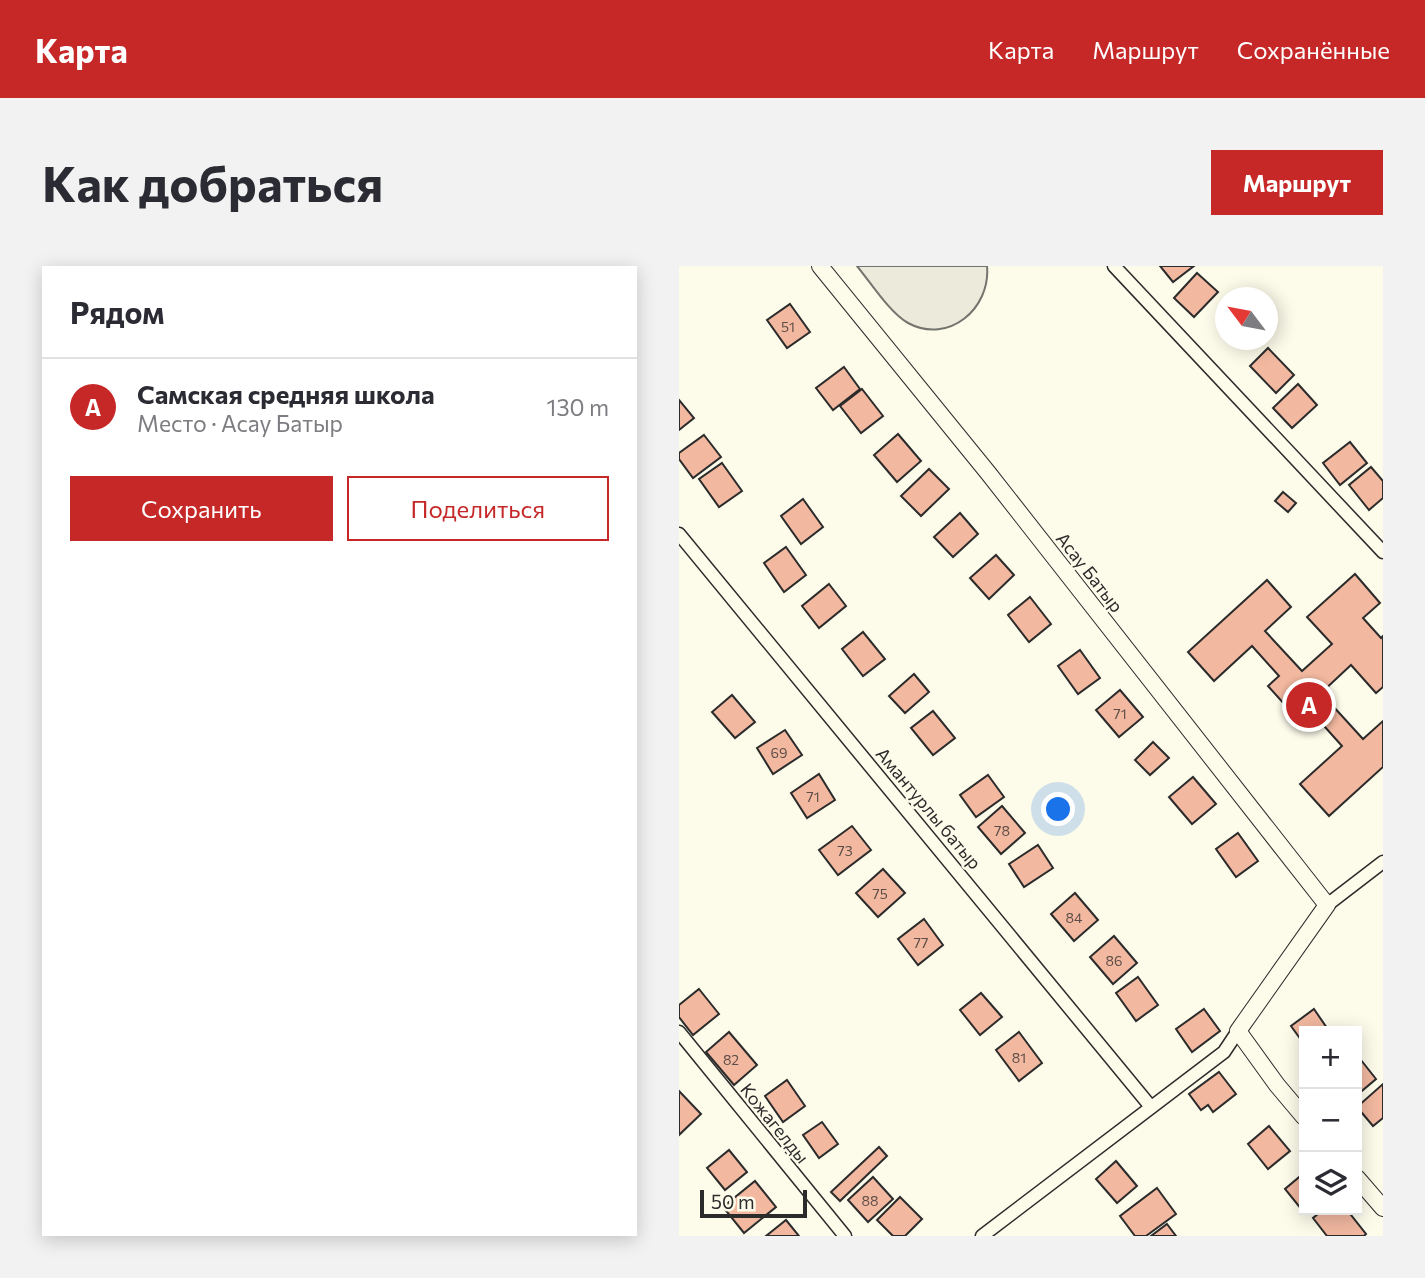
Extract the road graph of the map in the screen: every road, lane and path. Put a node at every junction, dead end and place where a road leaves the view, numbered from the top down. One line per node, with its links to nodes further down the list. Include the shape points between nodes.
1 (820, 266): 6 (street, Асау Батыр)
2 (1114, 266): 4 (street)
3 (679, 534): 9 (street, Амантурлы батыр)
4 (1383, 552)
5 (1383, 862): 6 (street)
6 (1327, 905): 7 (street)
7 (1238, 1031): 9 (street, via 1224,1052); 10 (street)
8 (679, 1032): 13 (street, Кожагелды)
9 (1151, 1107): 14 (street)
10 (1299, 1111)
11 (1362, 1184): 12 (street)
12 (1383, 1208)
13 (845, 1236)
14 (982, 1236)

